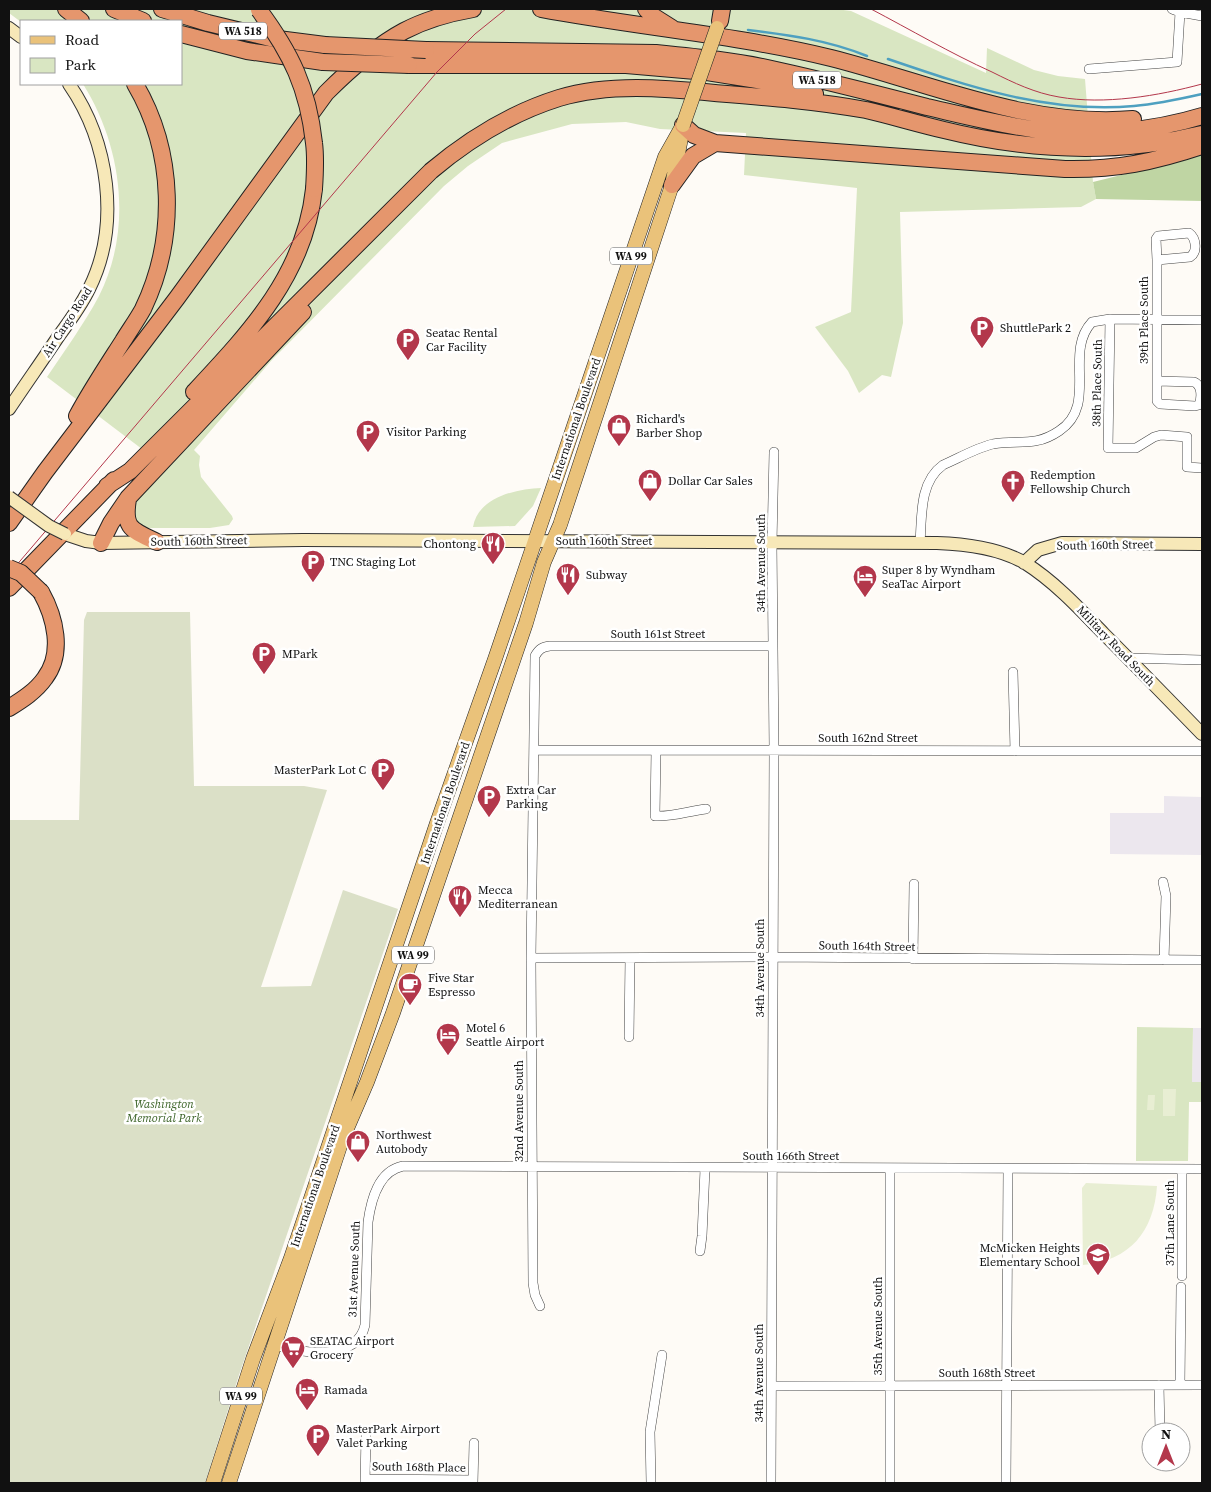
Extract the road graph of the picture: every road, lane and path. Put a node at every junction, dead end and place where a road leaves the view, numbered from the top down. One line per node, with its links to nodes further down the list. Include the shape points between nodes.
1 (66, 9): 11 (highway)
2 (114, 9): 12 (highway)
3 (162, 9): 22 (highway, WA 518, bridge, via 270,38 325,45 692,56 775,69 970,118 1048,131 1116,131)
4 (258, 9): 38 (highway, bridge, via 278,36 297,71 315,144 312,209 302,241 290,272 260,317)
5 (473, 9): 37 (highway, via 432,19 404,31 345,74 326,93)
6 (541, 9): 14 (highway)
7 (646, 9): 14 (highway)
8 (1176, 10): 10 (street); 17 (street, via 1177,62)
9 (722, 13): 23 (main road, International Boulevard / WA 99, bridge)
10 (1202, 16)
11 (80, 20)
12 (141, 20)
13 (9, 28): 16 (main road)
14 (680, 32): 20 (highway, via 761,43 831,58 996,106 1040,114 1088,120 1126,120)
15 (182, 34): 21 (highway, WA 518, bridge, via 247,51 324,62 409,66 626,65 707,72 775,84)
16 (20, 36)
17 (1088, 69)
18 (70, 85): 34 (main road, Air Cargo Road, via 88,114 102,155 106,180 105,239 89,290)
19 (134, 85): 37 (highway, via 153,122 164,161 168,195 162,257 142,311 80,409)
20 (1202, 110)
21 (867, 111): 24 (highway, WA 518, via 970,136 1066,149 1141,145); 28 (highway, via 812,102 661,88 587,92 531,108 485,130 446,158)
22 (1202, 116)
23 (683, 125): 25 (highway, via 694,135); 27 (main road, International Boulevard / WA 99); 42 (main road, International Boulevard / WA 99, via 665,157)
24 (1202, 134)
25 (714, 143): 26 (highway, via 1096,170 1159,160); 27 (highway, via 693,156)
26 (1202, 146)
27 (672, 185): 43 (main road, International Boulevard / WA 99)
28 (405, 196): 38 (highway, via 130,471); 40 (highway, via 381,229)
29 (1156, 260): 29 (street, 39th Place South, via 1158,236 1189,233 1194,238 1195,252 1190,257); 31 (street, 39th Place South)
30 (1110, 318): 31 (street); 36 (street, 38th Place South, via 1108,448 1136,448 1161,436 1187,437 1188,467); 47 (street, via 1092,322 1083,335 1078,408 1069,422 1041,440 991,445 938,469 928,482 924,497)
31 (1156, 320): 32 (street); 33 (street, 39th Place South)
32 (1202, 320)
33 (1157, 381): 33 (street, 39th Place South, via 1157,401 1160,404 1199,405 1198,383)
34 (9, 409)
35 (774, 452): 46 (street, 34th Avenue South)
36 (1202, 468)
37 (45, 472): 41 (highway)
38 (108, 486): 51 (highway)
39 (9, 497): 45 (main road, South 160th Street, bridge, via 49,526 74,538)
40 (128, 498): 44 (highway, via 125,514 128,525); 45 (highway)
41 (9, 523)
42 (535, 540): 43 (main road, South 160th Street); 44 (main road, South 160th Street); 86 (main road, International Boulevard / WA 99)
43 (553, 541): 46 (main road, South 160th Street); 87 (main road, International Boulevard / WA 99, via 393,1013 341,1142)
44 (157, 542): 45 (main road, South 160th Street)
45 (101, 543)
46 (772, 543): 47 (main road, South 160th Street); 52 (street, 34th Avenue South)
47 (920, 543): 49 (main road, South 160th Street, via 982,548)
48 (1202, 544): 49 (main road, South 160th Street, via 1062,543 1038,550)
49 (1024, 563): 54 (main road, Military Road South, via 1056,586)
50 (9, 568): 57 (highway, bridge, via 21,573 41,592 54,623 55,646 46,678)
51 (9, 588)
52 (773, 646): 53 (street, South 161st Street); 60 (street, 34th Avenue South)
53 (543, 647): 59 (street, 32nd Avenue South, via 534,662)
54 (1128, 658): 55 (street); 58 (main road, Military Road South)
55 (1202, 660)
56 (1013, 672): 62 (street)
57 (9, 708)
58 (1202, 734)
59 (534, 750): 61 (street, South 162nd Street); 68 (street, 32nd Avenue South)
60 (774, 750): 61 (street, South 162nd Street); 62 (street, South 162nd Street); 67 (street, 34th Avenue South)
61 (656, 751): 64 (street, via 655,816 670,817)
62 (1015, 751): 63 (street, South 162nd Street)
63 (1202, 751)
64 (706, 809)
65 (1163, 882): 71 (street, via 1166,896)
66 (914, 884): 70 (street)
67 (772, 957): 69 (street, South 164th Street); 70 (street, South 164th Street); 76 (street, 34th Avenue South)
68 (531, 958): 69 (street, South 164th Street); 74 (street, 32nd Avenue South)
69 (630, 958): 73 (street)
70 (913, 959): 71 (street, South 164th Street)
71 (1164, 960): 72 (street, South 164th Street)
72 (1202, 960)
73 (629, 1037)
74 (532, 1166): 75 (street, South 166th Street); 81 (street, South 166th Street, via 408,1166 396,1168); 85 (street, 32nd Avenue South, via 533,1283)
75 (704, 1168): 76 (street, South 166th Street); 82 (street)
76 (772, 1168): 77 (street, South 166th Street); 92 (street, 34th Avenue South)
77 (890, 1168): 78 (street, South 166th Street); 93 (street, 35th Avenue South)
78 (1008, 1168): 79 (street, South 166th Street); 89 (street)
79 (1182, 1169): 80 (street, South 166th Street); 83 (street, 37th Lane South)
80 (1202, 1169)
81 (384, 1176): 87 (street, 31st Avenue South, via 373,1199 368,1222 364,1329 353,1344 337,1351 287,1349)
82 (700, 1251)
83 (1182, 1276)
84 (1181, 1287): 91 (street)
85 (540, 1306)
86 (272, 1309): 87 (main road, via 270,1334); 100 (main road, International Boulevard / WA 99)
87 (275, 1345): 101 (main road, International Boulevard / WA 99)
88 (662, 1354): 102 (street, via 650,1432)
89 (1007, 1385): 90 (street, South 168th Street); 93 (street, South 168th Street); 105 (street)
90 (1159, 1385): 91 (street, South 168th Street); 95 (street)
91 (1180, 1385): 94 (street, South 168th Street)
92 (772, 1386): 93 (street, South 168th Street); 103 (street, 34th Avenue South)
93 (890, 1386): 104 (street, 35th Avenue South)
94 (1202, 1386)
95 (1160, 1422)
96 (366, 1434): 98 (street)
97 (474, 1443): 99 (street)
98 (365, 1481): 99 (street, South 168th Place)
99 (473, 1482)
100 (214, 1483)
101 (229, 1483)
102 (652, 1483)
103 (771, 1483)
104 (890, 1483)
105 (1006, 1483)

